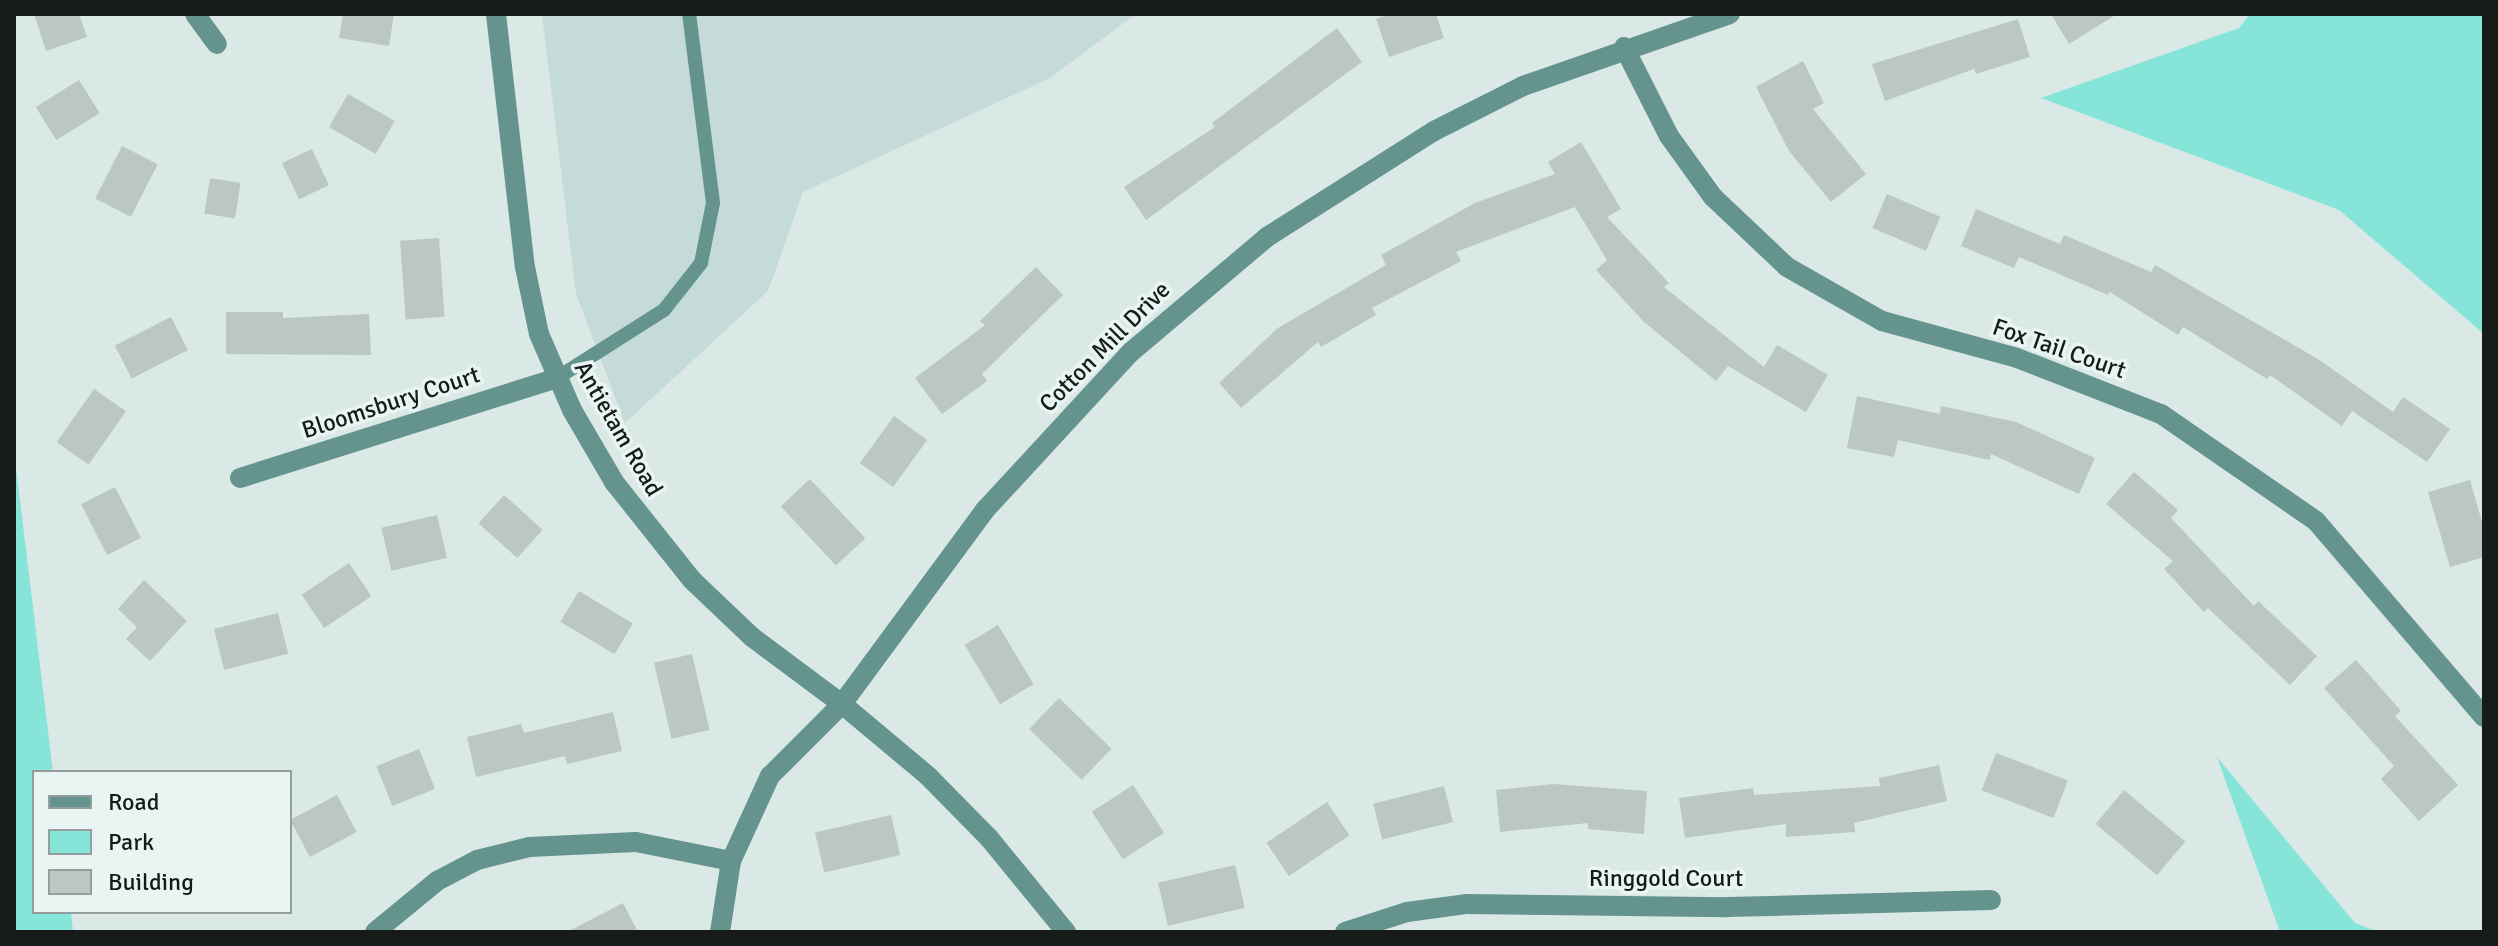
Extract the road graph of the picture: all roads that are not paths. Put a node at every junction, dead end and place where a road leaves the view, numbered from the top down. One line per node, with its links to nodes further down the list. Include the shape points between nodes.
1 (195, 14): 5 (street)
2 (496, 14): 7 (street, Antietam Road, via 525,267 539,334)
3 (689, 14): 7 (lane, via 713,203 701,263 664,310)
4 (1730, 14): 6 (street, Cotton Mill Drive)
5 (217, 44)
6 (1624, 47): 9 (street, Cotton Mill Drive, via 1523,86 1434,131 1267,237 1190,299 1131,352 985,510); 10 (street, Fox Tail Court, via 1669,136 1713,197 1787,267 1882,321 2017,358 2161,414 2316,521)
7 (557, 378): 8 (street, Bloomsbury Court); 9 (street, Antietam Road, via 614,482 692,580 752,637)
8 (240, 478)
9 (842, 704): 11 (street, Cotton Mill Drive, via 770,776); 15 (street, Antietam Road, via 928,776 989,838)
10 (2484, 717)
11 (731, 861): 13 (street, via 636,842 529,847 477,860 437,881); 14 (street, Cotton Mill Drive)
12 (1991, 900): 16 (street, Ringgold Court, via 1728,907 1467,904 1407,912)
13 (375, 932)
14 (720, 932)
15 (1066, 932)
16 (1345, 932)

